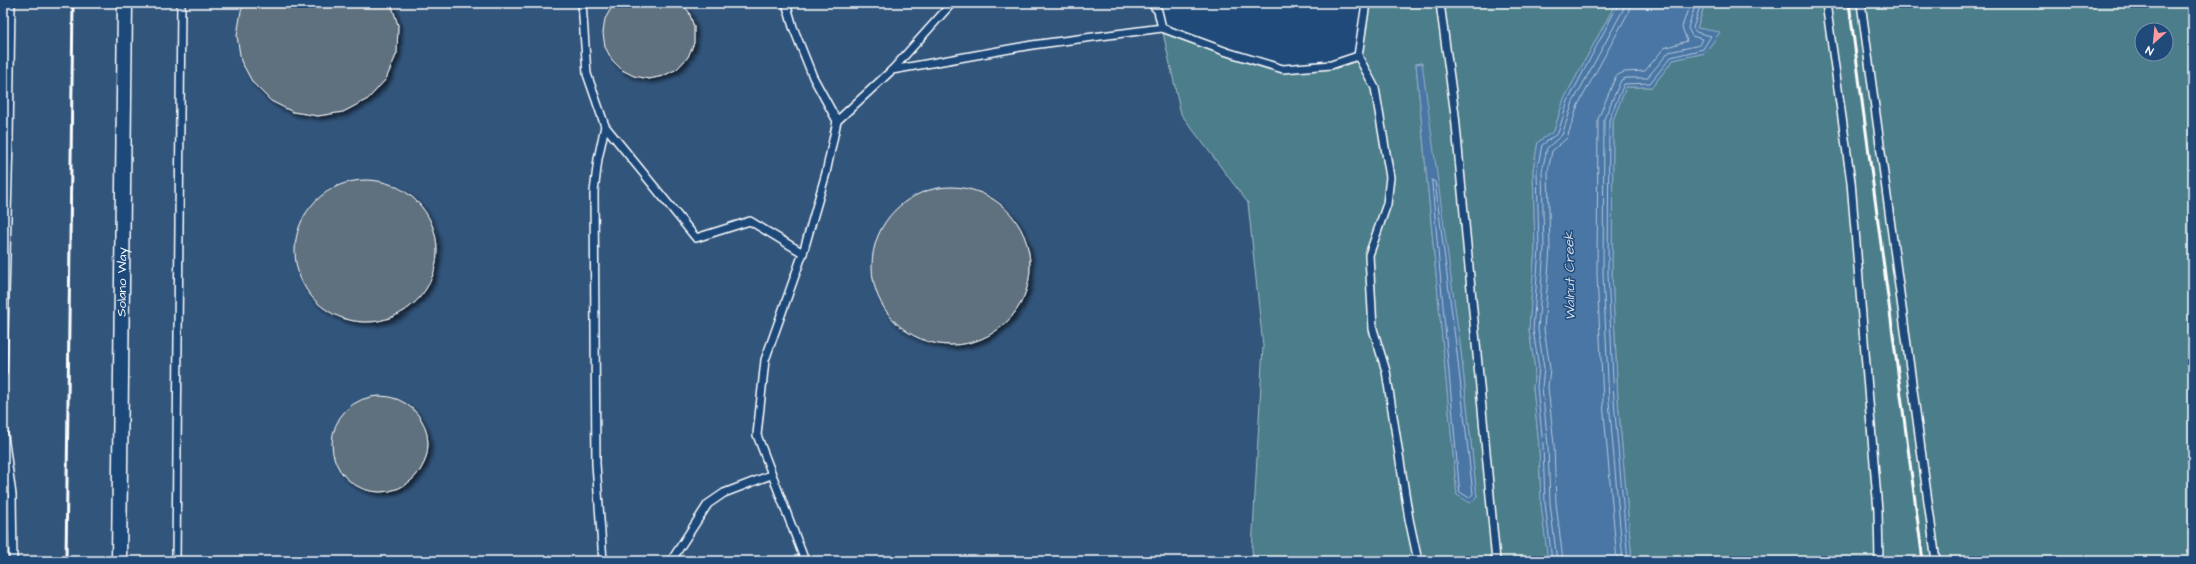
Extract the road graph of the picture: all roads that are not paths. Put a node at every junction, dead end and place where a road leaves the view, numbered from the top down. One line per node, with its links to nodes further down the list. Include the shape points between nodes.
1 (11, 3): 17 (lane)
2 (125, 3): 23 (street, Solano Way)
3 (181, 3): 24 (lane)
4 (582, 3): 16 (lane, via 587,74)
5 (786, 3): 15 (lane, via 813,77)
6 (952, 3): 14 (lane)
7 (1151, 3): 12 (lane, via 1158,11)
8 (1366, 3): 13 (lane)
9 (1440, 3): 29 (lane, via 1456,123)
10 (1826, 3): 30 (lane, via 1851,182 1878,511)
11 (1861, 3): 31 (lane)
12 (1162, 28): 13 (lane, via 1227,52 1284,69 1331,66); 14 (lane, via 1032,45)
13 (1358, 56): 28 (lane, via 1375,88 1390,177 1387,204 1369,255 1373,330 1386,371 1409,520)
14 (892, 70): 15 (lane)
15 (837, 121): 18 (lane, via 826,173)
16 (605, 126): 18 (lane, via 696,238 750,221); 25 (lane, via 594,192 596,464)
17 (6, 138): 19 (lane)
18 (803, 253): 21 (lane, via 765,360 757,435)
19 (3, 372)
20 (3, 428): 22 (lane, via 12,495)
21 (771, 476): 26 (lane, via 724,493 708,504); 27 (lane)
22 (13, 561)
23 (119, 561)
24 (176, 561)
25 (603, 561)
26 (671, 561)
27 (805, 561)
28 (1418, 561)
29 (1496, 561)
30 (1879, 561)
31 (1936, 561)

